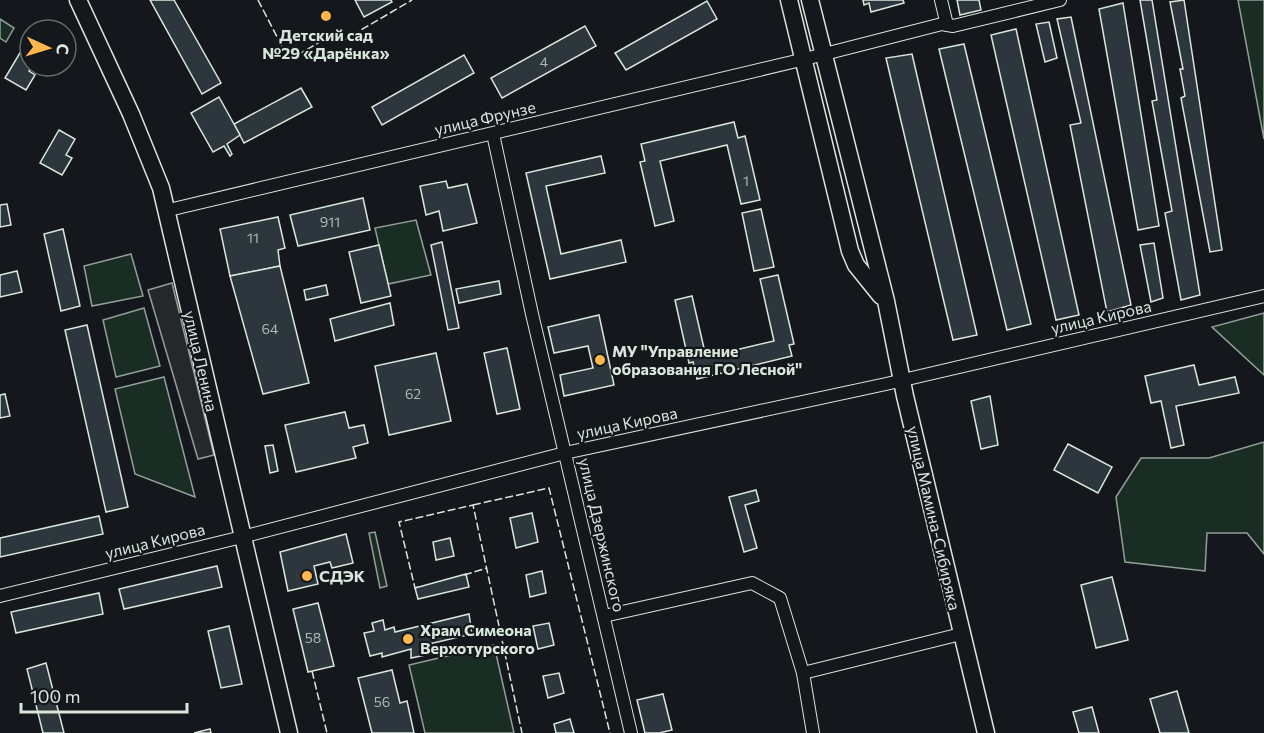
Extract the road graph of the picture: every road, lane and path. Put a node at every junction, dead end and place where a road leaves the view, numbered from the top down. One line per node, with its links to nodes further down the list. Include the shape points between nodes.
1 (78, 0): 11 (main road, улица Ленина, via 131,114)
2 (85, 0): 11 (main road, via 135,102 167,183)
3 (789, 0): 9 (main road, улица Мамина-Сибиряка)
4 (810, 0): 8 (main road, улица Мамина-Сибиряка)
5 (941, 0): 7 (street)
6 (1060, 0): 7 (street, улица Фрунзе)
7 (947, 25): 8 (street, улица Фрунзе)
8 (824, 54): 9 (street, улица Фрунзе); 13 (main road, улица Мамина-Сибиряка)
9 (805, 59): 10 (street, улица Фрунзе); 13 (main road, улица Мамина-Сибиряка, via 850,251 856,265)
10 (493, 134): 11 (street, улица Фрунзе); 15 (street, улица Дзержинского)
11 (169, 209): 16 (main road, улица Ленина)
12 (1264, 296): 14 (street, улица Кирова)
13 (886, 302): 14 (main road, улица Мамина-Сибиряка)
14 (903, 380): 15 (street, улица Кирова); 19 (main road, улица Мамина-Сибиряка)
15 (565, 453): 16 (street, улица Кирова); 18 (street, улица Дзержинского)
16 (246, 536): 17 (street, улица Кирова); 21 (main road, улица Ленина); 22 (main road)
17 (0, 596)
18 (604, 616): 20 (street, via 752,583 780,598); 23 (street, улица Дзержинского)
19 (961, 634): 20 (street); 25 (main road, улица Мамина-Сибиряка)
20 (803, 673): 24 (street)
21 (289, 733)
22 (296, 733)
23 (631, 733)
24 (813, 733)
25 (986, 733)

